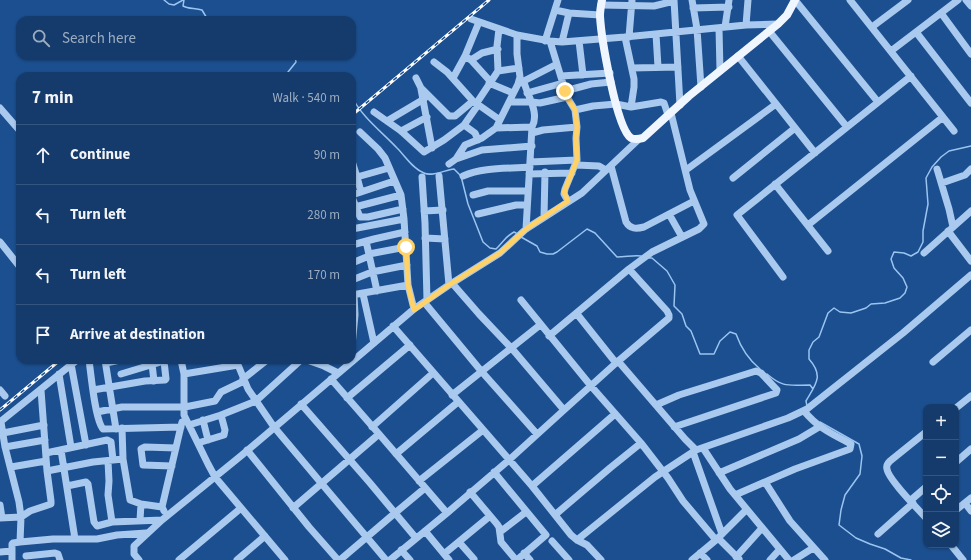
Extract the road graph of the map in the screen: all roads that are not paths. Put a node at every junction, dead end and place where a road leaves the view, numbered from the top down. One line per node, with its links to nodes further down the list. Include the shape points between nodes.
1 (558, 0): 16 (street)
2 (674, 0): 12 (street); 29 (street)
3 (692, 0): 15 (street)
4 (748, 0): 23 (street)
5 (795, 0): 22 (main road, via 789,12); 68 (street)
6 (908, 0): 24 (street)
7 (958, 0): 18 (street)
8 (966, 0): 14 (street)
9 (854, 1): 24 (street)
10 (601, 2): 11 (street); 19 (main road)
11 (632, 3): 12 (street); 33 (street)
12 (656, 3)
13 (729, 3): 15 (street); 25 (street)
14 (971, 6)
15 (693, 8): 27 (street)
16 (555, 10): 17 (street); 35 (street)
17 (569, 13): 19 (street); 37 (street)
18 (941, 13): 30 (street); 40 (street)
19 (600, 15): 34 (main road)
20 (471, 19): 21 (street)
21 (479, 22): 26 (street); 42 (street)
22 (778, 24): 23 (street); 28 (main road)
23 (746, 25): 25 (street)
24 (872, 27): 39 (street)
25 (722, 28): 27 (street); 50 (street)
26 (499, 29): 32 (street); 38 (street)
27 (696, 29): 29 (street); 60 (street)
28 (770, 31): 41 (main road); 86 (street)
29 (675, 32): 31 (street); 46 (street)
30 (916, 32): 39 (street); 70 (street)
31 (656, 34): 33 (street); 45 (street)
32 (517, 35): 35 (street); 47 (street)
33 (627, 37): 34 (street); 48 (street)
34 (603, 39): 36 (street); 51 (main road)
35 (548, 41): 37 (street); 44 (street)
36 (579, 41): 37 (street); 52 (street)
37 (562, 42)
38 (498, 49): 42 (street); 49 (street)
39 (891, 52): 53 (street)
40 (971, 54)
41 (738, 56): 50 (main road); 72 (street)
42 (468, 58): 55 (street); 57 (street)
43 (434, 62): 55 (street)
44 (557, 64): 56 (street); 59 (street)
45 (658, 66): 46 (street); 48 (street)
46 (678, 67): 73 (street)
47 (519, 68): 49 (street); 59 (street)
48 (632, 68): 74 (street, via 634,87)
49 (498, 71): 57 (street)
50 (720, 71): 60 (main road)
51 (610, 73): 52 (street); 58 (main road)
52 (582, 75): 56 (street)
53 (911, 76): 68 (street); 80 (street)
54 (416, 78): 61 (street)
55 (454, 78): 69 (street)
56 (562, 79): 63 (street); 64 (street)
57 (490, 82): 62 (street); 69 (street)
58 (611, 82): 64 (street, via 591,84); 71 (main road)
59 (521, 83): 62 (street); 63 (street)
60 (700, 87): 73 (main road)
61 (421, 88): 65 (street); 69 (street, via 452,117)
62 (513, 93): 66 (street)
63 (527, 93): 67 (street)
64 (566, 94): 67 (street, via 540,103); 76 (street)
65 (424, 99): 79 (street); 82 (street)
66 (509, 102): 67 (street); 81 (street)
67 (532, 102): 90 (street)
68 (878, 102): 86 (street)
69 (475, 103): 81 (street); 83 (street)
70 (971, 103)
71 (616, 104): 74 (street); 76 (street); 94 (main road, via 625,131 632,139)
72 (776, 104): 88 (street); 106 (street)
73 (680, 105): 78 (main road)
74 (631, 107): 78 (street, via 663,102)
75 (0, 108): 84 (street)
76 (575, 110): 85 (street)
77 (374, 112): 82 (street)
78 (670, 114): 94 (main road); 106 (street)
79 (427, 117): 89 (street); 96 (street)
80 (943, 117): 91 (street); 137 (street)
81 (500, 120): 87 (street)
82 (387, 121): 89 (street)
83 (464, 125): 93 (street, via 475,133); 96 (street)
84 (16, 126)
85 (577, 127): 90 (street); 99 (street)
86 (847, 127): 97 (street)
87 (496, 128): 90 (street); 93 (street)
88 (795, 128): 97 (street); 114 (street)
89 (400, 130): 96 (street, via 422,152)
90 (532, 130): 95 (street)
91 (954, 131)
92 (360, 132): 101 (street, via 378,149)
93 (478, 140): 98 (street, via 463,147)
94 (638, 140): 103 (street)
95 (532, 146): 98 (street, via 482,150); 102 (street)
96 (432, 148)
97 (815, 153): 117 (street)
98 (456, 159): 100 (street)
99 (576, 162): 102 (street); 103 (street); 108 (street)
100 (450, 164)
101 (389, 168): 109 (street); 115 (street)
102 (530, 168): 107 (street); 111 (street, via 487,169); 118 (street)
103 (608, 168): 123 (street, via 582,193); 132 (street, via 628,226 644,228)
104 (937, 169): 116 (street)
105 (971, 169): 116 (street, via 965,175)
106 (686, 170): 124 (street)
107 (545, 172): 108 (street); 134 (street)
108 (572, 173): 123 (street, via 564,194)
109 (356, 174)
110 (439, 176): 129 (street)
111 (463, 176)
112 (356, 177): 119 (street)
113 (422, 178): 130 (street)
114 (733, 178)
115 (394, 182): 119 (street); 121 (street)
116 (942, 183): 140 (street)
117 (775, 184): 137 (street); 160 (street, via 737,215)
118 (528, 191): 122 (street, via 488,191); 125 (street)
119 (361, 192): 120 (street)
120 (356, 194)
121 (401, 195): 126 (street); 127 (street)
122 (473, 195)
123 (568, 201): 134 (street)
124 (694, 201): 132 (street); 142 (street, via 704,224)
125 (527, 205): 131 (street); 139 (street)
126 (356, 207)
127 (403, 209): 128 (street, via 363,218 358,216); 135 (street)
128 (356, 210)
129 (443, 210): 130 (street); 145 (street)
130 (424, 211): 143 (street)
131 (478, 214)
132 (669, 214): 142 (street)
133 (970, 214): 140 (street)
134 (544, 217): 139 (street)
135 (404, 219): 136 (street); 141 (street)
136 (373, 225): 138 (street); 144 (street)
137 (808, 226): 150 (street)
138 (356, 229)
139 (526, 229): 162 (street, via 500,253)
140 (950, 229): 151 (street); 154 (street)
141 (405, 232): 144 (street); 149 (street)
142 (682, 237): 157 (street, via 652,252)
143 (425, 238): 145 (street); 168 (street)
144 (374, 239): 146 (street)
145 (445, 239): 162 (street)
146 (366, 241): 148 (street); 152 (street)
147 (0, 242): 155 (street)
148 (356, 244)
149 (406, 247): 152 (street); 156 (street)
150 (828, 251)
151 (924, 253)
152 (369, 255): 153 (street); 158 (street)
153 (356, 261)
154 (971, 261)
155 (16, 262)
156 (407, 265): 158 (street); 163 (street)
157 (629, 269): 172 (street); 183 (street, via 645,284 669,315)
158 (372, 272): 161 (street); 164 (street)
159 (971, 275): 221 (street)
160 (783, 277)
161 (356, 278)
162 (451, 284): 168 (street); 179 (street)
163 (408, 285): 164 (street); 171 (street)
164 (377, 291): 165 (street)
165 (363, 294): 166 (street); 169 (street)
166 (356, 295)
167 (520, 300): 173 (street)
168 (425, 301): 171 (street); 198 (street)
169 (365, 303): 170 (street); 177 (street)
170 (356, 307)
171 (414, 310): 174 (street)
172 (577, 314): 176 (street); 183 (street)
173 (540, 325): 176 (street); 179 (street)
174 (393, 326): 177 (street); 178 (street)
175 (971, 330): 184 (street)
176 (550, 336): 207 (street)
177 (374, 342): 181 (street)
178 (410, 345): 200 (street); 213 (street)
179 (511, 347): 198 (street); 222 (street)
180 (356, 349): 181 (street)
181 (362, 353): 182 (street)
182 (356, 358)
183 (617, 362): 207 (street); 217 (street)
184 (933, 362)
185 (72, 364): 201 (street)
186 (74, 364): 246 (street)
187 (90, 364): 210 (street)
188 (105, 364): 208 (street)
189 (152, 364): 202 (street); 206 (street)
190 (168, 364): 206 (street, via 166,379)
191 (182, 364): 203 (street)
192 (232, 364): 203 (street)
193 (237, 364): 205 (street)
194 (262, 364): 205 (street)
195 (298, 364): 214 (street)
196 (317, 364): 199 (street)
197 (349, 364): 199 (street)
198 (482, 372): 211 (street); 240 (street)
199 (338, 373): 204 (street)
200 (433, 373): 211 (street); 234 (street)
201 (59, 374): 209 (street); 248 (street)
202 (122, 374)
203 (184, 374): 219 (street)
204 (331, 379): 213 (street); 216 (street)
205 (244, 380): 214 (street); 219 (street, via 221,392 215,401)
206 (154, 381): 208 (street)
207 (591, 386): 222 (street); 224 (street)
208 (109, 388): 210 (street); 220 (street)
209 (41, 390): 228 (street); 230 (street)
210 (93, 390): 223 (street)
211 (452, 395): 215 (street)
212 (971, 396): 218 (street)
213 (347, 398): 234 (street)
214 (256, 401): 226 (street); 233 (street)
215 (458, 402): 237 (street); 255 (street)
216 (301, 404): 233 (street); 260 (street)
217 (656, 405): 235 (street); 235 (street, via 679,395 756,371 777,390 776,393)
218 (959, 406)
219 (185, 407): 220 (street); 225 (street)
220 (112, 408): 223 (street); 236 (street)
221 (808, 408): 232 (street, via 813,422); 253 (street)
222 (564, 410): 240 (street)
223 (97, 412): 236 (street, via 103,429)
224 (615, 414): 245 (street); 274 (street)
225 (184, 415): 229 (street); 231 (street)
226 (221, 415): 227 (street); 243 (street, via 224,435)
227 (203, 420): 229 (street); 243 (street)
228 (0, 422): 238 (street)
229 (189, 424): 244 (street)
230 (44, 425): 238 (street); 242 (street)
231 (181, 426): 236 (street); 249 (street)
232 (819, 426): 268 (street, via 799,439); 271 (street, via 851,444 850,449)
233 (274, 427): 252 (street); 272 (street)
234 (372, 427): 239 (street)
235 (674, 427): 253 (street)
236 (119, 428): 256 (street)
237 (482, 430): 261 (street); 270 (street)
238 (3, 433): 247 (street)
239 (379, 434): 255 (street); 260 (street)
240 (537, 434): 261 (street)
241 (923, 434): 280 (street, via 887,465 892,479)
242 (45, 440): 247 (street); 254 (street)
243 (208, 440): 244 (street)
244 (198, 443): 269 (street)
245 (641, 443): 266 (street); 293 (street)
246 (86, 444): 248 (street); 259 (street, via 110,440)
247 (5, 447): 263 (street)
248 (71, 448): 251 (street)
249 (176, 448): 262 (street); 262 (street, via 141,449 143,465)
250 (971, 449): 257 (street)
251 (61, 450): 254 (street); 264 (street)
252 (247, 450): 269 (street); 286 (street)
253 (698, 450): 266 (street); 268 (street); 307 (street)
254 (46, 453): 258 (street)
255 (396, 454): 270 (street)
256 (123, 459): 259 (street); 282 (street, via 130,500)
257 (959, 459)
258 (46, 460): 263 (street); 265 (street)
259 (110, 460): 264 (street); 300 (street, via 108,495)
260 (350, 460): 272 (street); 291 (street)
261 (509, 460): 267 (street); 274 (street)
262 (172, 466): 284 (street)
263 (10, 467): 296 (street)
264 (63, 468): 265 (street); 273 (street)
265 (47, 471): 296 (street, via 51,504)
266 (663, 471): 307 (street, via 683,501); 311 (street)
267 (494, 472): 277 (street); 290 (street)
268 (719, 473): 278 (street)
269 (215, 477): 285 (street); 298 (street)
270 (419, 481): 275 (street)
271 (765, 482): 278 (street); 315 (street, via 790,521)
272 (321, 484): 286 (street); 308 (street)
273 (67, 486): 300 (street, via 87,482 95,525); 310 (street)
274 (532, 486): 293 (street)
275 (425, 488): 291 (street); 292 (street)
276 (923, 490): 280 (street)
277 (470, 492): 292 (street); 295 (street)
278 (735, 496): 288 (street)
279 (971, 498): 281 (street)
280 (912, 502): 294 (street); 305 (street)
281 (965, 503): 287 (street); 289 (street)
282 (141, 504): 284 (street); 299 (street)
283 (0, 505): 297 (street)
284 (162, 507): 298 (street)
285 (241, 508): 306 (street); 329 (street)
286 (293, 508): 332 (street)
287 (959, 508)
288 (746, 510): 301 (street); 307 (street)
289 (971, 511)
290 (526, 512): 303 (street); 321 (street, via 546,535)
291 (395, 513): 308 (street); 309 (street)
292 (447, 513): 302 (street)
293 (556, 514): 311 (street)
294 (923, 515)
295 (490, 516): 303 (street); 314 (street)
296 (21, 517): 297 (street); 313 (street)
297 (1, 518)
298 (164, 518): 299 (street); 304 (street)
299 (140, 520): 300 (street)
300 (112, 522)
301 (762, 528): 317 (street); 325 (street)
302 (425, 531): 309 (street); 323 (street)
303 (500, 532): 337 (street, via 501,542)
304 (146, 533): 310 (street); 328 (street, via 134,546 134,554)
305 (878, 534)
306 (265, 536): 330 (street); 331 (street)
307 (719, 537): 322 (street); 325 (street)
308 (367, 538): 332 (street); 333 (street)
309 (416, 538): 318 (street)
310 (76, 539): 313 (street)
311 (577, 540): 340 (street, via 588,545)
312 (552, 541): 339 (street)
313 (23, 542): 319 (street, via 12,543); 324 (street)
314 (459, 542): 323 (street); 336 (street)
315 (813, 548): 345 (street); 346 (street)
316 (954, 548): 347 (street)
317 (780, 549): 343 (street); 344 (street)
318 (401, 550): 334 (street); 335 (street)
319 (12, 551): 320 (street); 326 (street)
320 (0, 552)
321 (524, 553): 337 (street); 338 (street)
322 (700, 553): 341 (street); 342 (street)
323 (447, 557)
324 (26, 558): 327 (street, via 56,553)
325 (738, 558)
326 (12, 560)
327 (60, 560)
328 (139, 560)
329 (179, 560)
330 (237, 560)
331 (285, 560)
332 (339, 560)
333 (386, 560)
334 (390, 560)
335 (410, 560)
336 (474, 560)
337 (516, 560)
338 (530, 560)
339 (569, 560)
340 (601, 560)
341 (692, 560)
342 (706, 560)
343 (770, 560)
344 (789, 560)
345 (794, 560)
346 (825, 560)
347 (964, 560)

